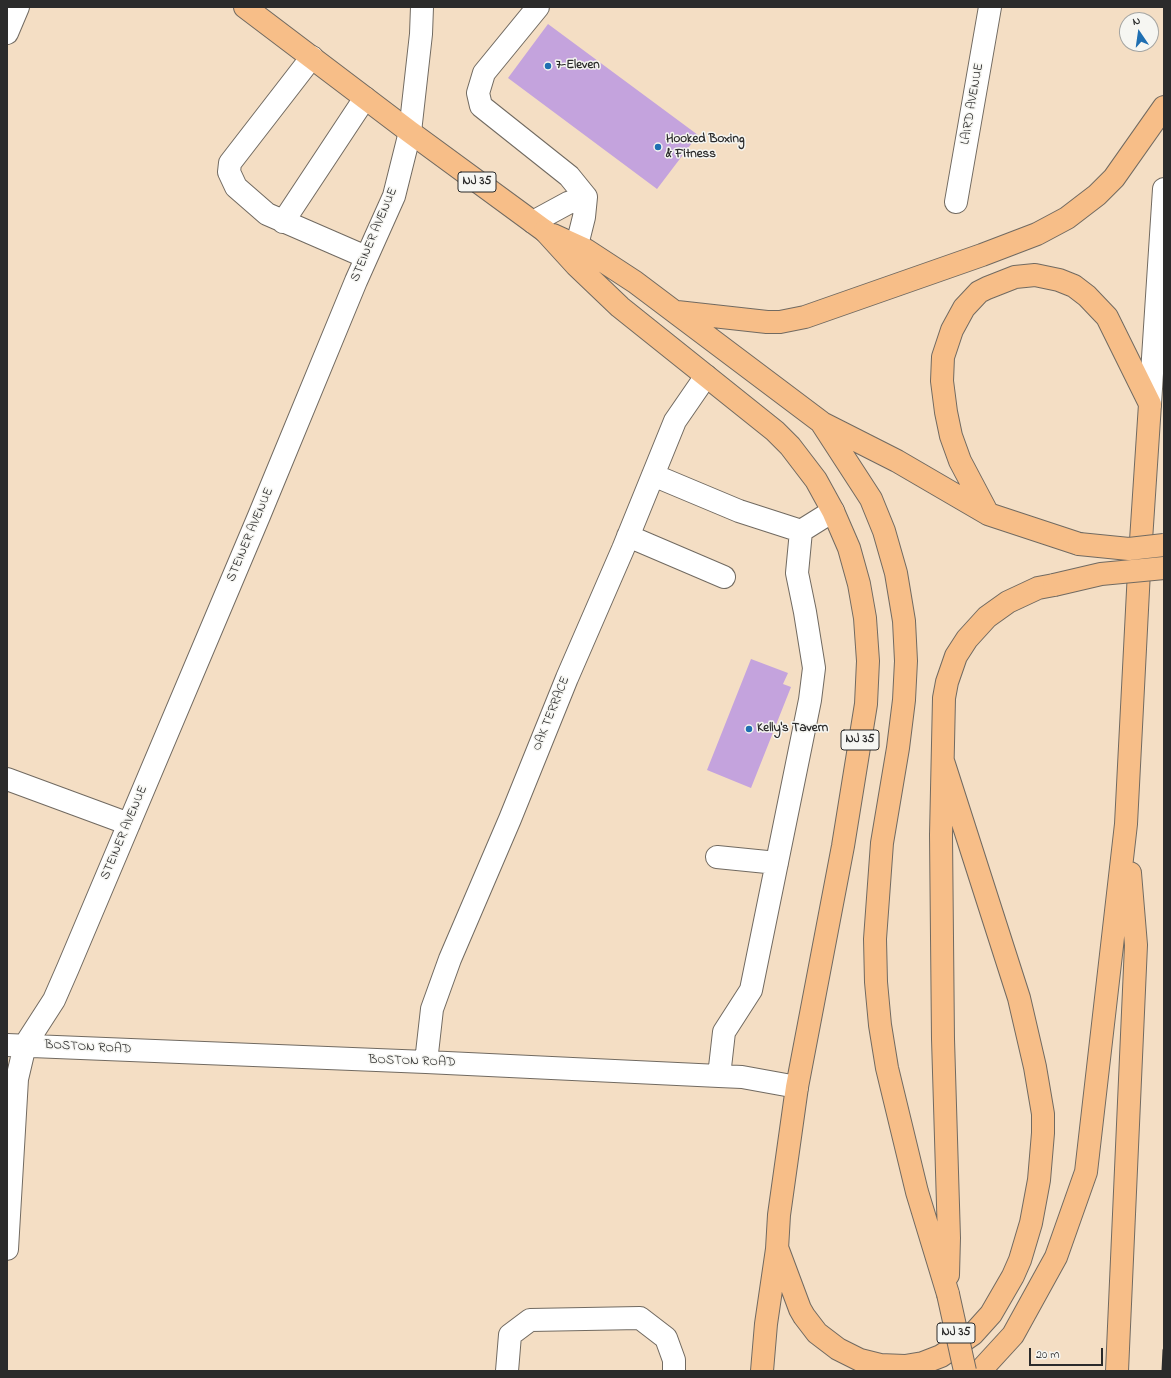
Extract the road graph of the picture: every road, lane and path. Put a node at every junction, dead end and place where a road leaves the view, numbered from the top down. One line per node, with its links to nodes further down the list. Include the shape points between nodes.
1 (18, 7): 6 (street)
2 (246, 7): 7 (main road, NJ 35)
3 (422, 7): 10 (street, STEINER AVENUE)
4 (538, 7): 12 (street, via 484,73 478,93 480,106 569,176)
5 (990, 7): 13 (street, LAIRD AVENUE)
6 (7, 33)
7 (312, 57): 8 (main road, NJ 35); 14 (street, via 230,163 229,172 236,187 267,214)
8 (365, 98): 10 (main road, NJ 35); 14 (street)
9 (1164, 107): 18 (main road, via 1114,178 1067,218 1037,234 982,256 805,317 767,322)
10 (410, 132): 15 (main road, NJ 35); 17 (street, STEINER AVENUE, via 394,196)
11 (1164, 189): 20 (street)
12 (586, 197): 15 (street, via 568,203); 16 (street)
13 (956, 202)
14 (283, 222): 17 (street)
15 (539, 227): 16 (main road, NJ 35); 19 (main road, NJ 35, via 620,307)
16 (577, 246): 18 (main road, NJ 35, via 636,282)
17 (366, 257): 32 (street, STEINER AVENUE)
18 (677, 312): 21 (main road, NJ 35)
19 (706, 376): 22 (street, OAK TERRACE, via 676,421); 23 (main road, NJ 35, via 776,430 816,480)
20 (1150, 404): 24 (main road, via 1107,317 1074,286 1035,275 1015,277 979,292 964,308 952,330 943,357 942,381 951,436 960,461); 33 (main road)
21 (821, 422): 24 (main road, via 897,461); 42 (main road, NJ 35, via 871,499 884,531 896,573 904,621 904,700 882,843 875,939 876,982 887,1068 917,1192)
22 (653, 475): 25 (street, via 739,511); 26 (street, OAK TERRACE)
23 (833, 511): 25 (street); 39 (main road, NJ 35, via 851,556 865,618 868,661 866,704 843,846)
24 (988, 514): 27 (main road, bridge, via 1079,544 1129,549)
25 (801, 531): 35 (street, via 797,573 814,668 810,700)
26 (628, 536): 29 (street); 37 (street, OAK TERRACE, via 566,678 510,819 450,959 432,1009)
27 (1164, 545)
28 (1164, 568): 30 (main road, bridge, via 1101,574 1038,588 1008,602 987,617 956,656 947,682 944,698)
29 (724, 577)
30 (943, 761): 41 (main road, via 1019,998 1036,1067 1043,1132 1039,1180 1031,1223 1020,1260 991,1314 973,1334 941,1356 923,1363 905,1366 880,1365 860,1360 838,1349 817,1333 800,1309); 42 (main road, via 941,835)
31 (7, 779): 32 (street)
32 (129, 824): 36 (street, STEINER AVENUE, via 54,1000)
33 (1126, 824): 47 (main road, via 1086,1172 1056,1257 1013,1335); 48 (main road, via 1136,944)
34 (717, 857): 35 (street)
35 (777, 863): 38 (street, via 751,990 724,1032)
36 (16, 1045): 37 (street, BOSTON ROAD); 40 (street, STEINER AVENUE, via 17,1079)
37 (426, 1062): 38 (street, BOSTON ROAD)
38 (719, 1076): 39 (street, BOSTON ROAD)
39 (797, 1087): 41 (main road, NJ 35, via 779,1215)
40 (7, 1249)
41 (777, 1249): 45 (main road, NJ 35)
42 (948, 1294): 46 (main road, NJ 35, bridge)
43 (507, 1371): 44 (street, via 510,1335 530,1320 640,1318 666,1338 674,1360)
44 (674, 1371)
45 (762, 1371)
46 (965, 1371)
47 (980, 1371)
48 (1117, 1371)

